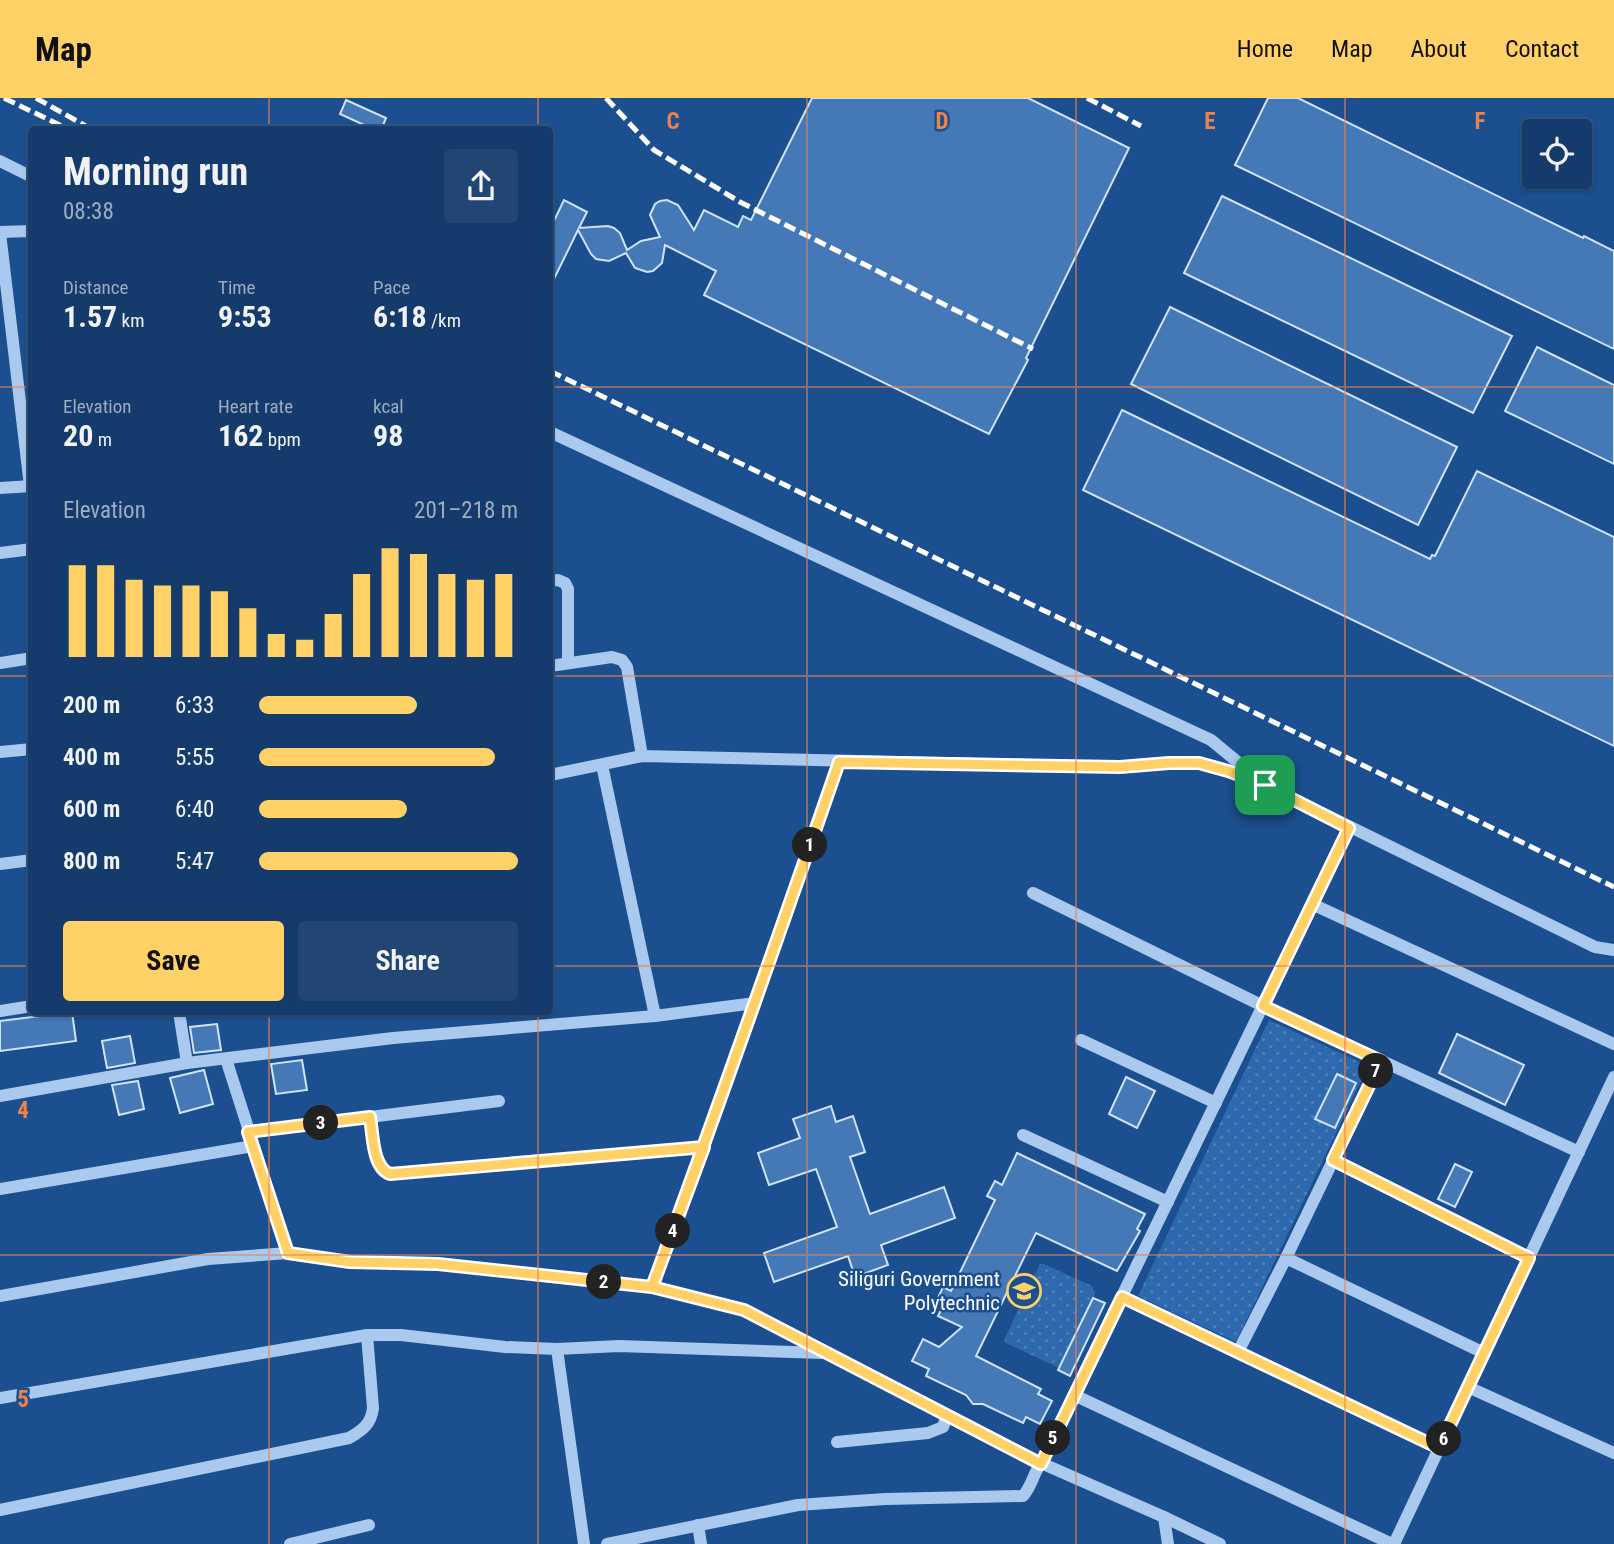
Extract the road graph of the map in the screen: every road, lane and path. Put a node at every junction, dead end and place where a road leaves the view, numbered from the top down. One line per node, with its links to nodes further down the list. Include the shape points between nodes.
1 (0, 161): 2 (street)
2 (28, 175)
3 (28, 231): 4 (street)
4 (0, 233): 6 (street)
5 (553, 433): 22 (street, via 1211,740)
6 (28, 462)
7 (28, 486): 8 (street)
8 (0, 488)
9 (28, 550): 10 (street)
10 (0, 553)
11 (553, 581): 14 (street, via 565,583 568,589)
12 (28, 659): 13 (street)
13 (0, 663)
14 (568, 663): 15 (street); 18 (street, via 612,657 622,660)
15 (553, 666)
16 (28, 749): 17 (street)
17 (0, 752)
18 (642, 756): 19 (street); 20 (street)
19 (839, 762): 22 (street, via 1120,767 1199,763); 31 (street)
20 (602, 765): 21 (street); 37 (street)
21 (553, 774)
22 (1265, 785): 23 (street)
23 (1349, 828): 27 (street); 28 (street)
24 (28, 860): 25 (street)
25 (0, 864)
26 (1033, 893): 32 (street)
27 (1312, 904): 32 (street); 40 (street)
28 (1595, 947): 29 (street); 30 (street)
29 (1614, 950)
30 (1614, 956)
31 (755, 1003): 37 (street); 52 (street)
32 (1263, 1006): 42 (street); 47 (street)
33 (28, 1007): 34 (street)
34 (0, 1011)
35 (179, 1015): 43 (street)
36 (534, 1015): 38 (street)
37 (655, 1016): 38 (street)
38 (535, 1026): 41 (street)
39 (1081, 1040): 47 (street)
40 (1614, 1044)
41 (226, 1059): 43 (street); 49 (street)
42 (1381, 1061): 53 (street); 54 (street)
43 (187, 1063): 45 (street)
44 (1614, 1077): 53 (street)
45 (0, 1096)
46 (499, 1101): 48 (street)
47 (1216, 1103): 56 (street)
48 (370, 1117): 49 (street); 52 (street, via 379,1163 390,1174)
49 (248, 1132): 51 (street)
50 (1023, 1135): 56 (street)
51 (253, 1146): 55 (street); 57 (street)
52 (704, 1147): 60 (street)
53 (1579, 1152): 59 (street)
54 (1333, 1160): 58 (street); 59 (street)
55 (0, 1189)
56 (1168, 1202): 61 (street)
57 (288, 1253): 60 (street); 62 (street, via 208,1259)
58 (1286, 1258): 65 (street); 67 (street)
59 (1529, 1258): 67 (street)
60 (652, 1287): 66 (street, via 744,1310)
61 (1121, 1291): 65 (street); 69 (street)
62 (0, 1296)
63 (367, 1335): 64 (street); 70 (street); 76 (street, via 373,1408 363,1430 349,1438)
64 (557, 1349): 66 (street, via 619,1346); 81 (street)
65 (1238, 1352): 73 (street)
66 (826, 1353): 71 (street)
67 (1484, 1353): 68 (street)
68 (1468, 1387): 73 (street); 74 (street)
69 (1073, 1390): 75 (street); 86 (street)
70 (0, 1398)
71 (947, 1415): 72 (street, via 943,1427 928,1433); 75 (street)
72 (837, 1442)
73 (1439, 1448): 86 (street)
74 (1614, 1453)
75 (1041, 1464): 77 (street); 79 (street, via 1023,1496 798,1505)
76 (0, 1510)
77 (1164, 1517): 84 (street); 85 (street)
78 (369, 1525): 80 (street)
79 (698, 1525): 82 (street); 83 (street)
80 (290, 1544)
81 (584, 1544)
82 (607, 1544)
83 (701, 1544)
84 (1168, 1544)
85 (1220, 1544)
86 (1393, 1544)

